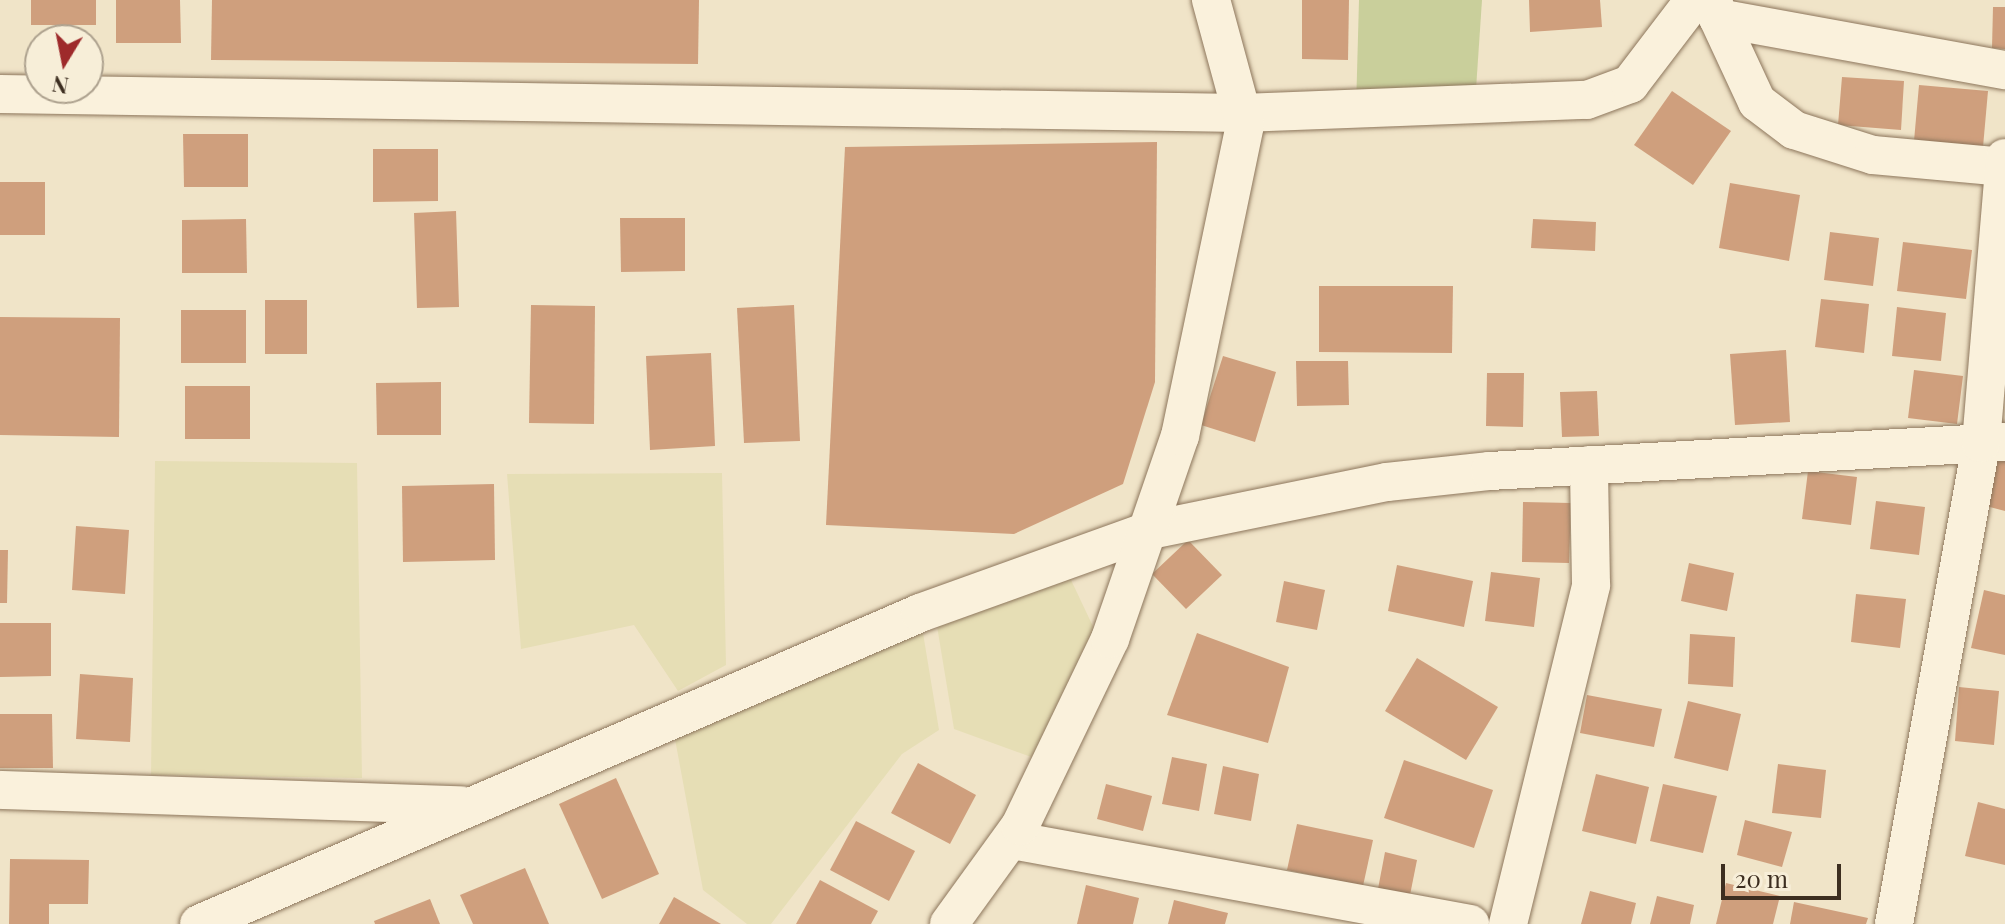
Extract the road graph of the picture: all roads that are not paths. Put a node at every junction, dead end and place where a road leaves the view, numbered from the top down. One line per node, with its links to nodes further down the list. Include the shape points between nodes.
1 (1211, 0): 5 (street)
2 (1708, 6): 3 (street); 5 (street, via 1630,84 1587,100); 6 (street, via 1757,102 1794,130 1873,155)
3 (2005, 70)
4 (0, 94): 5 (street)
5 (1242, 113): 9 (street, via 1245,125 1180,436)
6 (2004, 162): 7 (street)
7 (1993, 442): 8 (street); 17 (street)
8 (1589, 465): 9 (street, via 1387,482); 16 (street, via 1591,585)
9 (1151, 530): 11 (street, via 920,613); 12 (street, via 1110,639)
10 (0, 790): 11 (street)
11 (472, 805): 13 (street)
12 (1012, 840): 14 (street); 15 (street)
13 (199, 924)
14 (949, 924)
15 (1470, 924)
16 (1508, 924)
17 (1894, 924)

